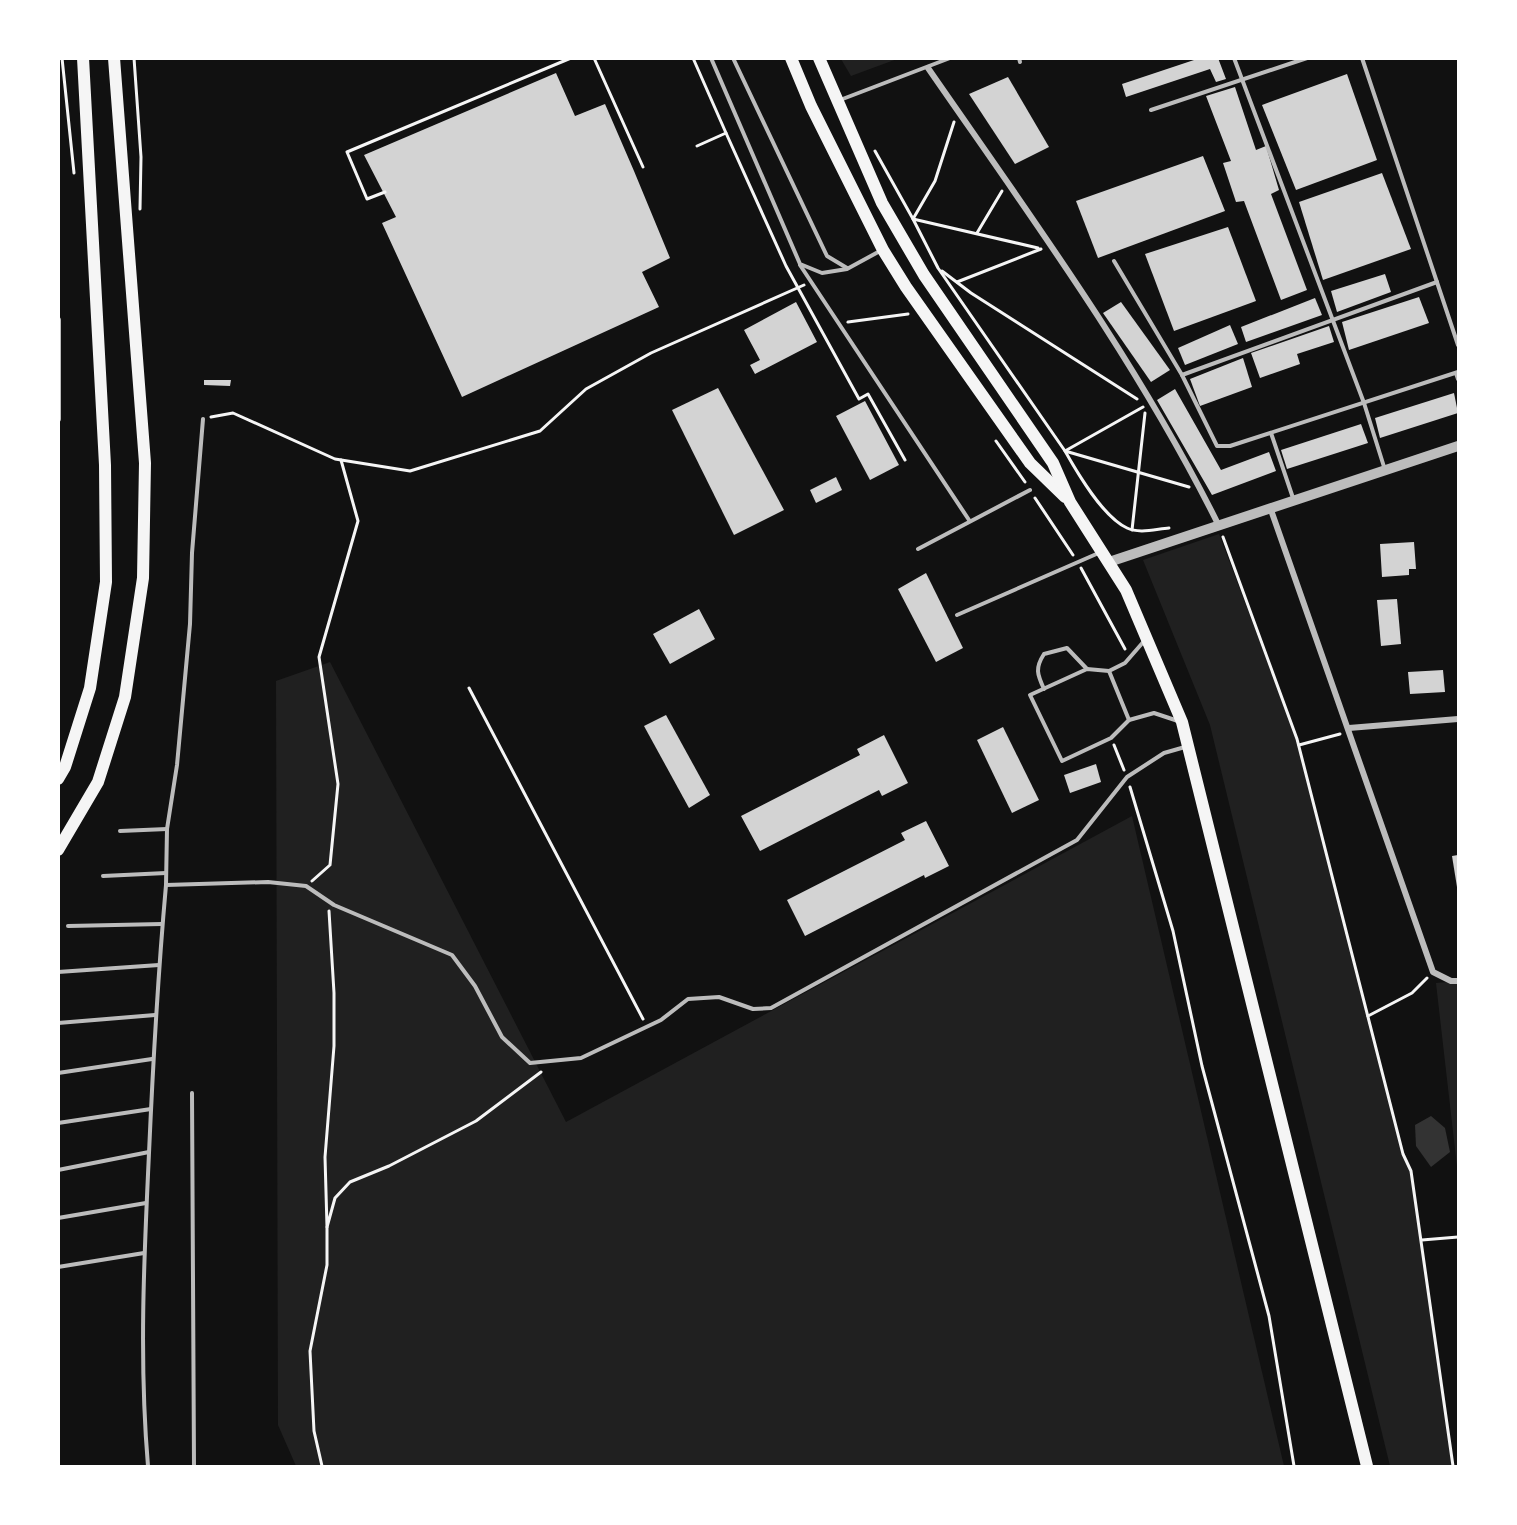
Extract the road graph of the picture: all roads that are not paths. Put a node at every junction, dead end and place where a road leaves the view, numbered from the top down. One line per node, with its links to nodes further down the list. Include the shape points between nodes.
1 (83, 58): 51 (main road, via 105,465 106,582 90,688)
2 (114, 58): 54 (main road, via 144,463 143,578 125,697 98,782)
3 (711, 58): 18 (lane)
4 (733, 58): 19 (lane, via 826,256)
5 (791, 58): 16 (main road)
6 (819, 58): 14 (main road)
7 (950, 58): 11 (lane)
8 (1234, 58): 13 (lane)
9 (1307, 58): 13 (lane)
10 (1362, 58): 20 (lane)
11 (938, 61): 12 (lane)
12 (928, 68): 14 (lane); 38 (street, via 1134,374)
13 (1243, 80): 15 (lane); 21 (lane)
14 (836, 102): 35 (main road, via 882,202 924,275 1053,463)
15 (1151, 110)
16 (883, 250): 19 (lane); 35 (main road, via 1030,463)
17 (1114, 261): 25 (lane)
18 (800, 264): 19 (lane, via 822,273); 37 (lane)
19 (848, 269)
20 (1437, 282): 21 (lane); 23 (lane)
21 (1333, 319): 25 (lane); 27 (lane)
22 (58, 320): 28 (street)
23 (1458, 345)
24 (1457, 373): 26 (lane); 27 (lane)
25 (1182, 375): 30 (lane, via 1217,446 1230,446)
26 (1458, 379)
27 (1364, 403): 30 (lane); 32 (lane)
28 (58, 419)
29 (203, 419): 52 (lane, via 190,624)
30 (1271, 433): 34 (lane)
31 (1458, 446): 32 (street)
32 (1385, 470): 34 (street)
33 (1030, 490): 37 (lane)
34 (1295, 501): 36 (street)
35 (1070, 502): 40 (main road)
36 (1271, 510): 38 (street); 49 (street)
37 (969, 520): 39 (lane)
38 (1219, 526): 40 (street)
39 (918, 549)
40 (1105, 557): 41 (lane, via 1078,562); 42 (main road)
41 (957, 615)
42 (1148, 638): 44 (lane); 48 (main road)
43 (1087, 669): 44 (lane); 45 (lane); 45 (lane, via 1067,648 1044,654 1036,674)
44 (1109, 671): 47 (lane)
45 (1044, 689): 47 (lane, via 1030,695 1062,761 1111,738)
46 (1458, 718): 49 (street)
47 (1130, 720): 48 (lane, via 1154,713)
48 (1182, 722): 50 (main road)
49 (1349, 730): 62 (street, via 1433,972)
50 (1189, 746): 57 (lane, via 1164,753 1127,777 1077,840 785,1001 771,1008 753,1009 719,997 688,999 661,1020 581,1058 530,1063 502,1037 475,986 452,955 387,929 306,886 268,882); 78 (main road)
51 (58, 778)
52 (167, 829): 53 (lane); 55 (lane)
53 (120, 831)
54 (58, 850)
55 (166, 873): 56 (lane); 57 (lane)
56 (104, 876)
57 (165, 885): 58 (lane)
58 (162, 924): 59 (lane); 60 (lane)
59 (68, 926)
60 (159, 965): 61 (lane); 63 (lane)
61 (58, 972)
62 (1458, 981)
63 (155, 1015): 64 (lane); 65 (lane)
64 (58, 1023)
65 (152, 1059): 66 (lane); 68 (lane)
66 (58, 1073)
67 (192, 1093): 77 (lane)
68 (151, 1109): 69 (lane); 70 (lane)
69 (58, 1123)
70 (149, 1152): 71 (lane); 72 (lane)
71 (58, 1170)
72 (146, 1203): 73 (lane); 74 (lane)
73 (58, 1218)
74 (144, 1253): 75 (lane); 76 (lane, via 142,1394)
75 (58, 1267)
76 (148, 1467)
77 (194, 1467)
78 (1367, 1467)

